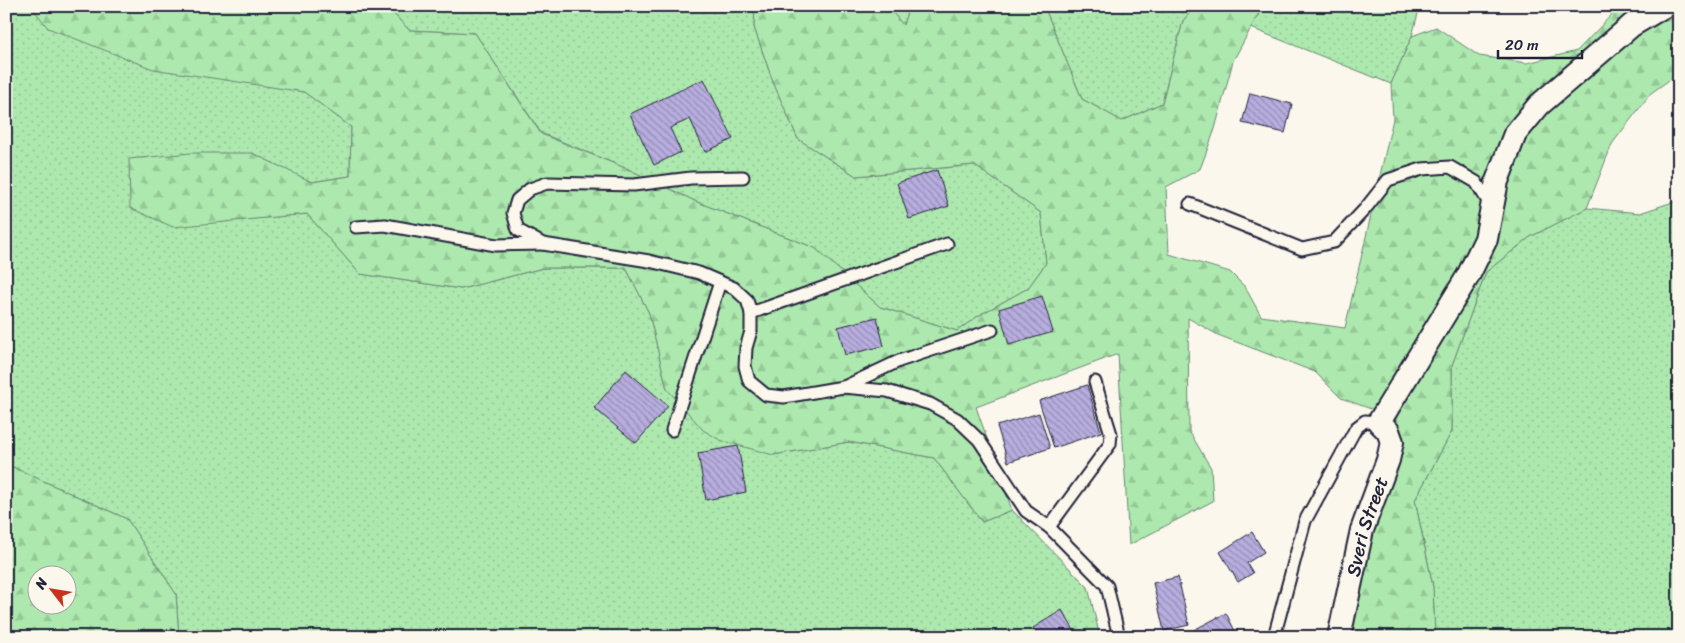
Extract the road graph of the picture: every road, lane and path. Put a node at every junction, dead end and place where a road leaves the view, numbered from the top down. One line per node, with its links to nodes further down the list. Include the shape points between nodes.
1 (1664, 6): 4 (street, via 1632,25 1540,105 1515,134 1497,181)
2 (743, 177): 6 (lane, via 691,178 634,186 547,183 538,186 517,200 513,213 518,230)
3 (1190, 204): 4 (lane, via 1302,249 1334,242 1388,180 1422,169 1450,168 1476,182)
4 (1492, 208): 13 (street, via 1486,240 1468,276)
5 (356, 227): 6 (lane, via 385,225 496,244)
6 (543, 244): 8 (lane, via 649,261 699,273)
7 (947, 244): 9 (lane)
8 (720, 282): 9 (lane, via 734,288 746,300); 14 (lane)
9 (751, 313): 12 (lane, via 752,330 745,366 749,381 766,395 784,397)
10 (992, 330): 12 (lane, via 899,361)
11 (1095, 382): 15 (lane, via 1111,434 1110,444)
12 (843, 387): 15 (lane, via 887,391 930,404 958,419 979,440 1026,511)
13 (1379, 422): 17 (lane, via 1365,420 1356,428 1305,521); 18 (street, Sveri Street, via 1392,442 1362,530)
14 (672, 430)
15 (1049, 527): 16 (lane, via 1108,586)
16 (1119, 637)
17 (1274, 637)
18 (1339, 637)

